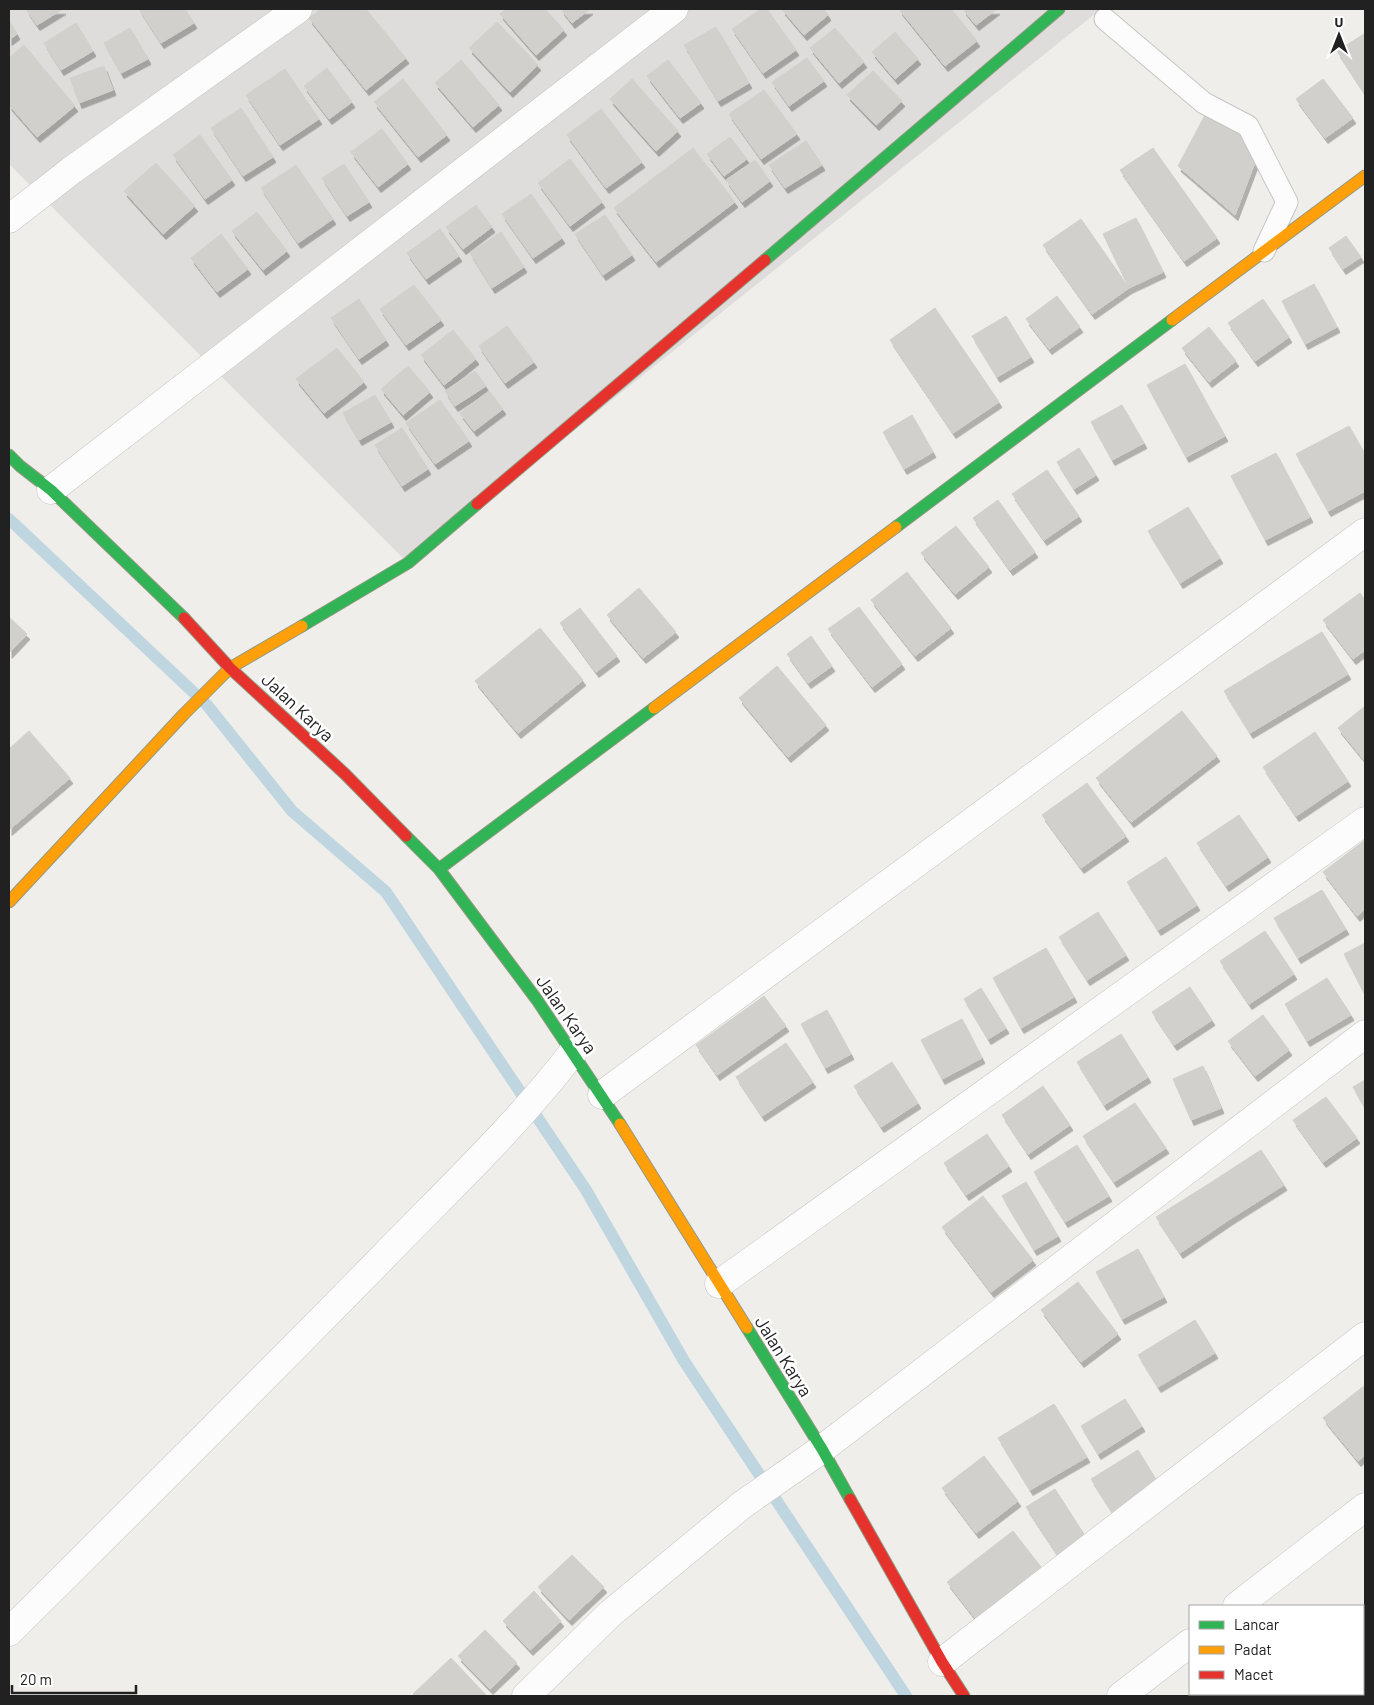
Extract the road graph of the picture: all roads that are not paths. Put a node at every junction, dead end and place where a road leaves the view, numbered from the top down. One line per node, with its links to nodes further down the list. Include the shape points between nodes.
1 (298, 9): 6 (street, via 72,170)
2 (674, 9): 9 (street)
3 (1059, 9): 11 (street, via 408,563)
4 (1105, 19): 7 (lane, via 1204,103 1248,126 1287,202)
5 (1365, 176): 7 (street)
6 (9, 219)
7 (1263, 252): 13 (street)
8 (13, 464): 9 (street, Jalan Karya)
9 (51, 490): 11 (street, Jalan Karya, via 178,612)
10 (1365, 532): 17 (street)
11 (230, 668): 13 (street, Jalan Karya); 14 (street)
12 (1365, 821): 18 (street)
13 (439, 868): 16 (street, Jalan Karya, via 537,1000)
14 (9, 902)
15 (1365, 1034): 20 (street)
16 (565, 1062): 17 (street, Jalan Karya); 23 (street, via 503,1133 285,1358)
17 (602, 1095): 18 (street, Jalan Karya)
18 (719, 1284): 20 (street, Jalan Karya)
19 (1365, 1336): 25 (street)
20 (822, 1450): 25 (street, Jalan Karya); 27 (street, via 742,1505 611,1613)
21 (1365, 1507): 22 (street)
22 (1238, 1605)
23 (9, 1632)
24 (1189, 1644): 28 (street)
25 (942, 1662): 26 (street, Jalan Karya)
26 (955, 1693)
27 (526, 1696)
28 (1121, 1696)

